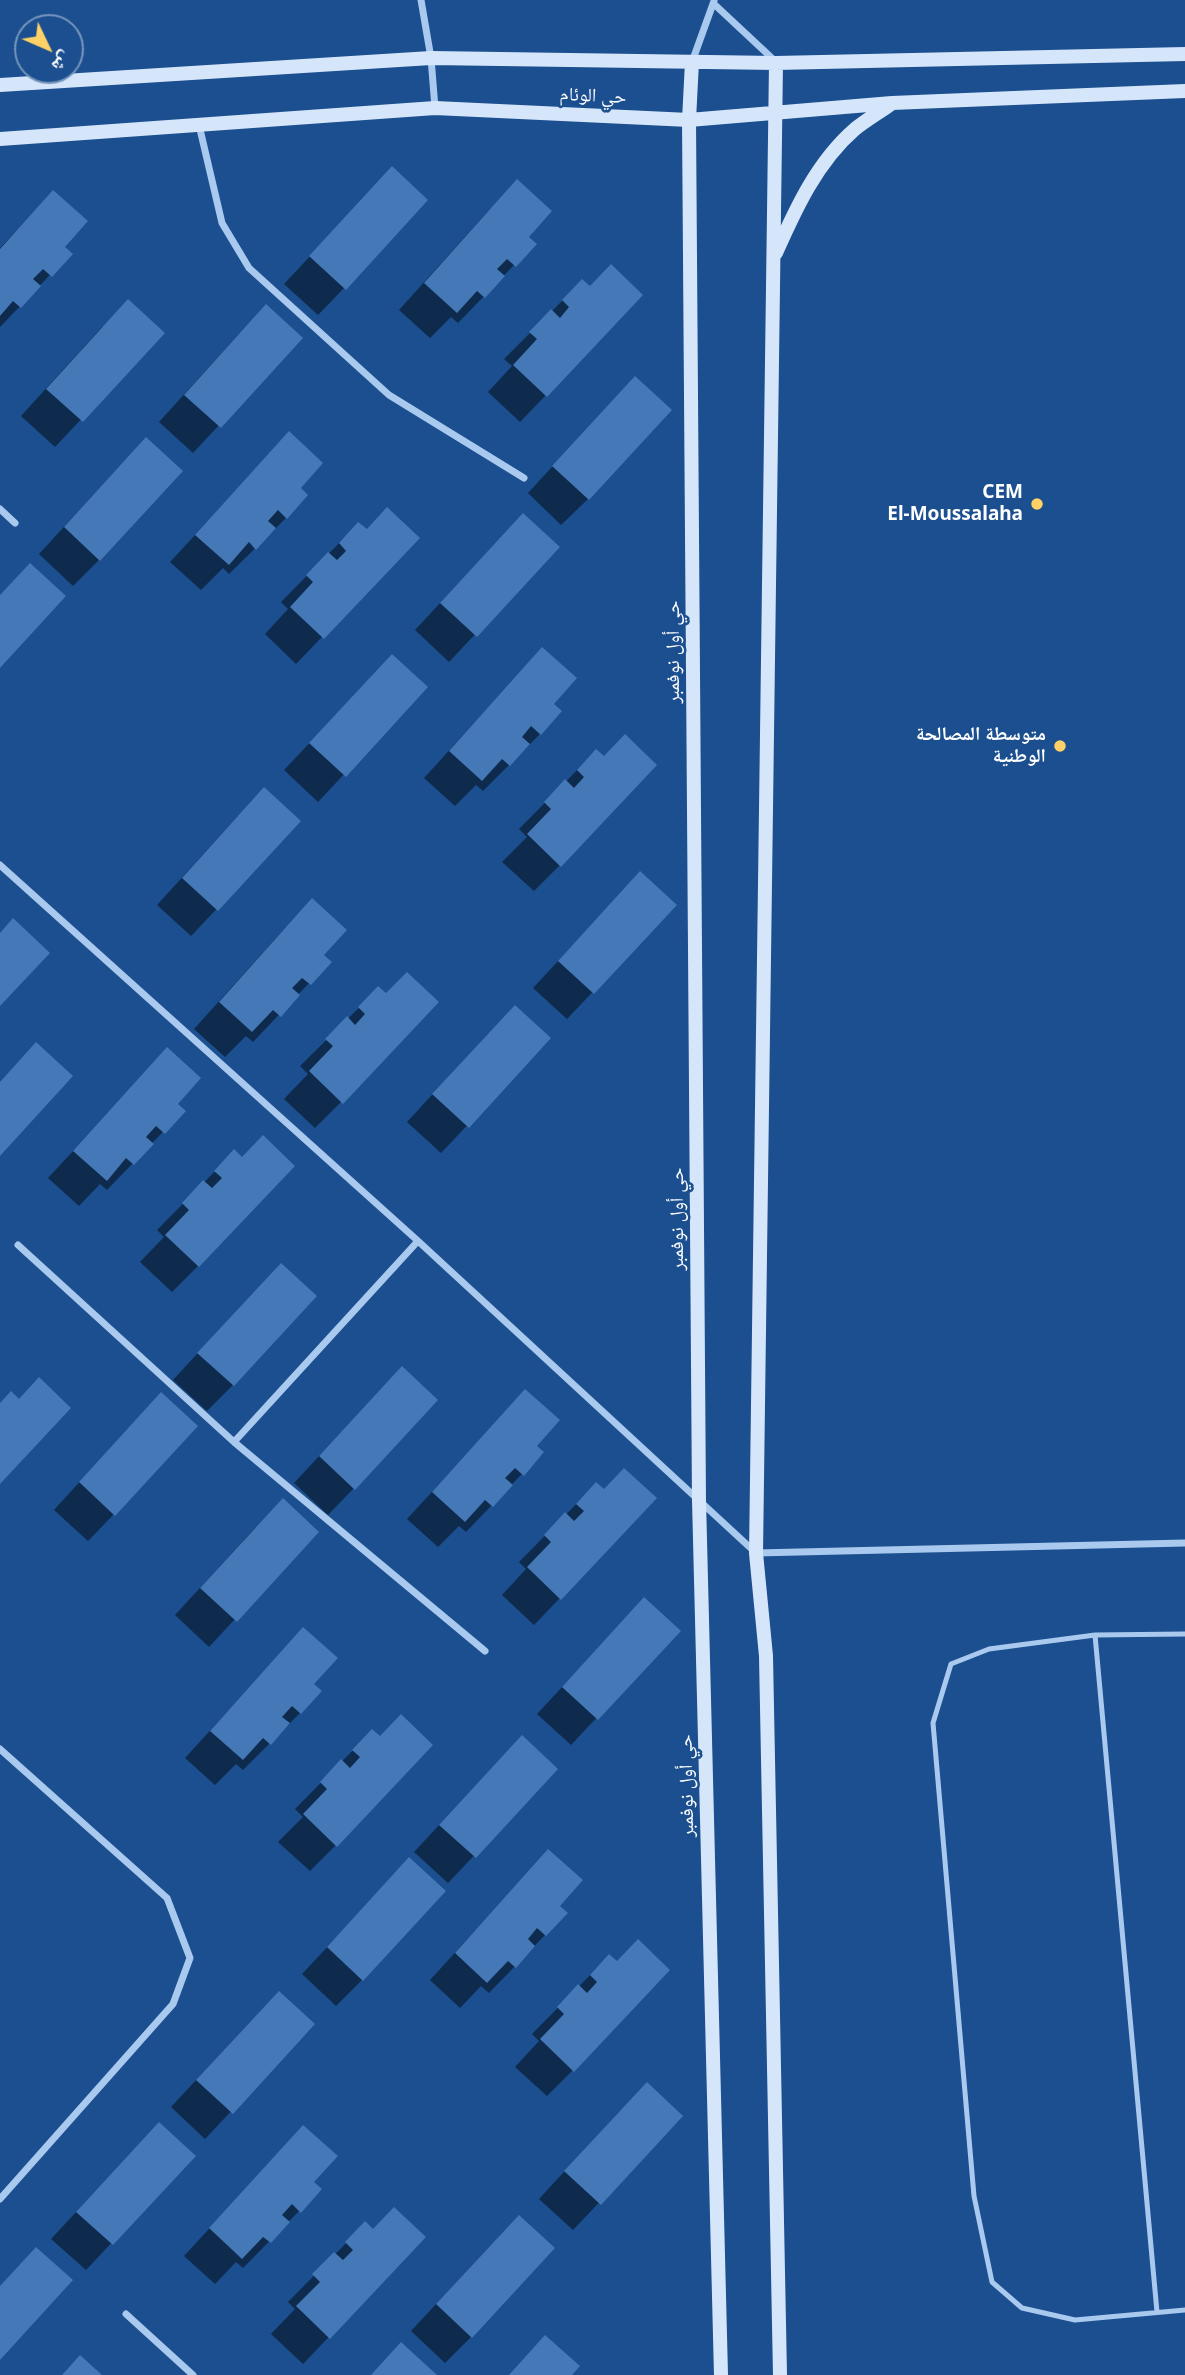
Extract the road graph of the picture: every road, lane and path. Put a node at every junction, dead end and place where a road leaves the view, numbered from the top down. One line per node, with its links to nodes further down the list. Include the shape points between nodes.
1 (421, 0): 4 (street)
2 (714, 2): 5 (street); 6 (street)
3 (1185, 54): 6 (street, حي الوئام)
4 (431, 58): 5 (street, حي الوئام); 7 (street, حي الوئام); 10 (street)
5 (692, 62): 6 (street, حي الوئام); 12 (street, حي أول نوفمبر)
6 (776, 63): 11 (street)
7 (0, 85)
8 (1185, 91): 9 (street, حي الوئام)
9 (892, 103): 11 (street, حي الوئام); 15 (street, via 855,129 829,157 800,199)
10 (435, 108): 12 (street, حي الوئام); 13 (street, حي الوئام)
11 (776, 113): 12 (street, حي الوئام); 15 (street)
12 (689, 120): 23 (street, حي أول نوفمبر)
13 (199, 125): 14 (street, حي الوئام); 16 (street, via 222,223 249,268 388,395)
14 (0, 139)
15 (772, 261): 25 (street)
16 (524, 478)
17 (0, 509): 18 (street)
18 (15, 523)
19 (0, 865): 20 (street)
20 (418, 1241): 22 (street); 23 (street)
21 (18, 1245): 22 (street)
22 (234, 1442): 28 (street)
23 (699, 1500): 25 (street); 35 (street, حي أول نوفمبر)
24 (1185, 1543): 25 (street)
25 (756, 1553): 36 (street, via 766,1657)
26 (1185, 1634): 27 (lane)
27 (1095, 1635): 32 (lane); 32 (lane, via 989,1649 951,1664 933,1723 974,2196 992,2282 1022,2308 1075,2320)
28 (485, 1651)
29 (0, 1749): 30 (street, via 167,1898 190,1958 173,2004)
30 (0, 2199)
31 (1185, 2310): 32 (lane)
32 (1157, 2312)
33 (126, 2314): 34 (street)
34 (193, 2375)
35 (721, 2375)
36 (780, 2375)

